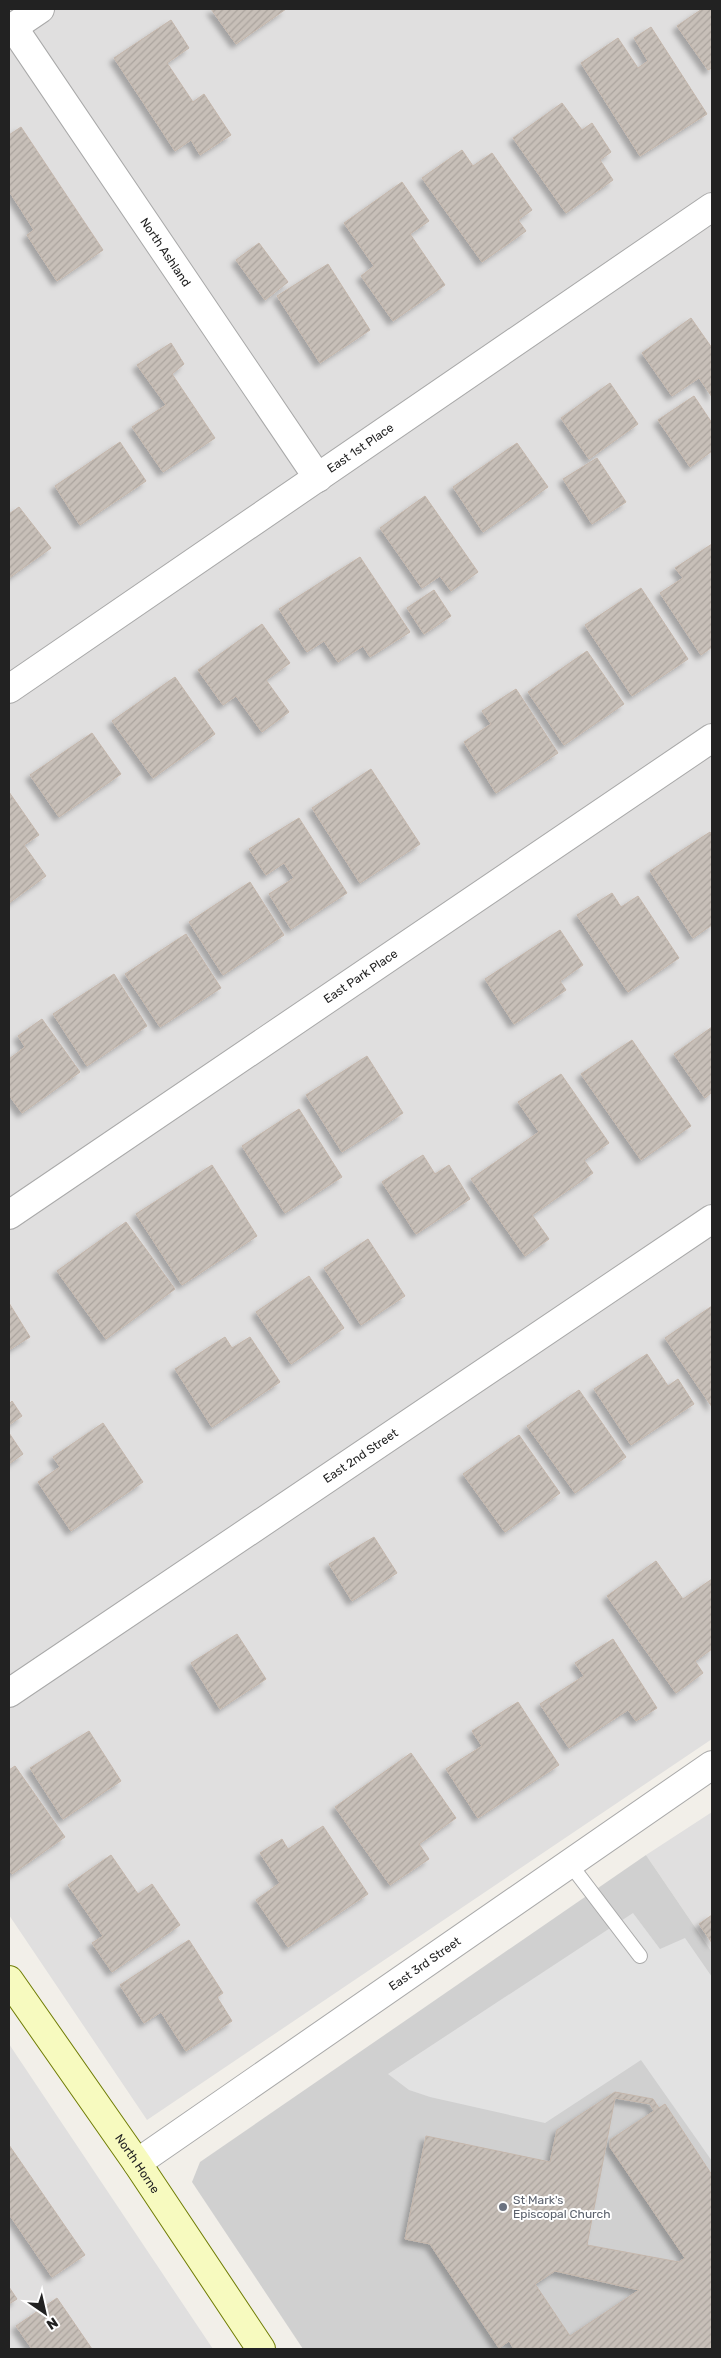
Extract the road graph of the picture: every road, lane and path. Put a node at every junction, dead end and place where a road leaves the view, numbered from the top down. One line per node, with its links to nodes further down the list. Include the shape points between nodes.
1 (40, 9): 2 (street)
2 (11, 29): 4 (street, North Ashland)
3 (712, 207): 4 (street, East 1st Place)
4 (318, 478): 5 (street, East 1st Place)
5 (9, 689)
6 (712, 738): 7 (street, East Park Place)
7 (9, 1215)
8 (712, 1219): 9 (street, East 2nd Street)
9 (9, 1694)
10 (712, 1765): 11 (street, East 3rd Street)
11 (570, 1864): 12 (lane); 14 (street, East 3rd Street)
12 (640, 1956)
13 (9, 1980): 14 (street, North Horne)
14 (137, 2163): 15 (street, North Horne)
15 (260, 2349)

